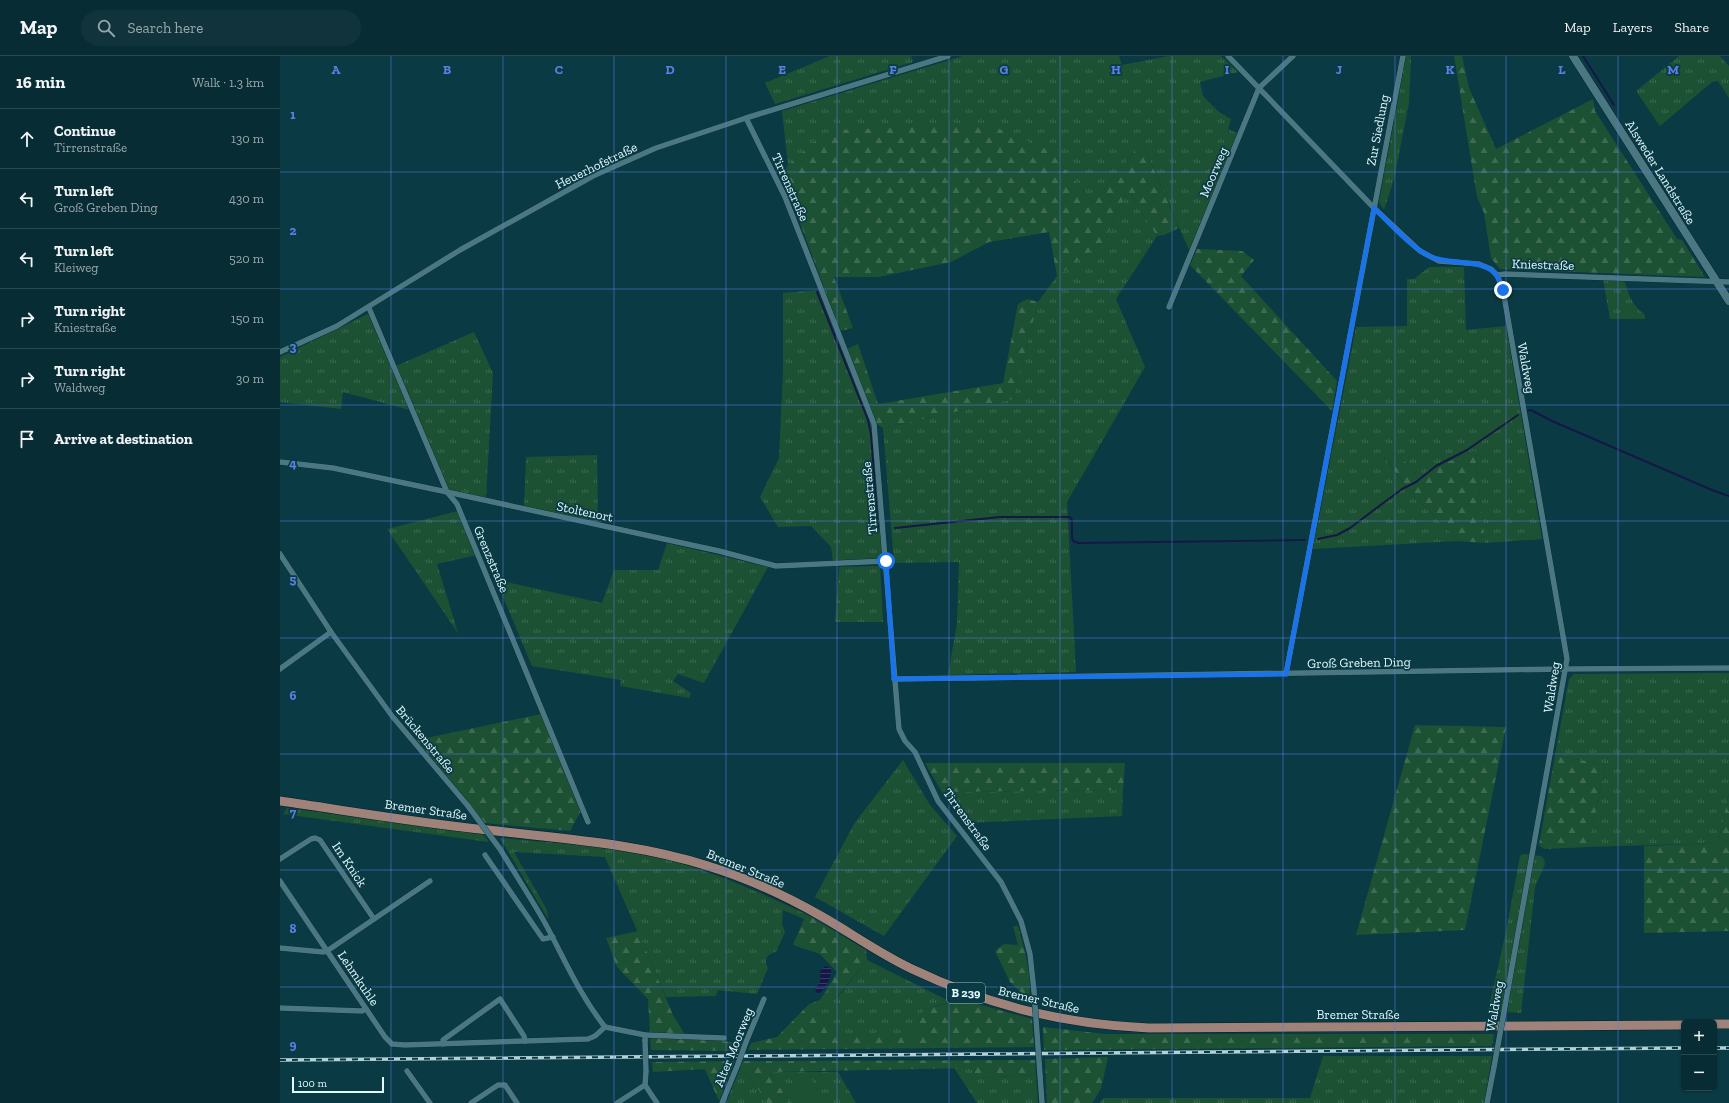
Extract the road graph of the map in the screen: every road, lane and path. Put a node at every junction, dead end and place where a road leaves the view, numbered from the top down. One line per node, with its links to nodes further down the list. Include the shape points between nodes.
1 (948, 56): 7 (street, Heuerhofstraße)
2 (1228, 56): 6 (street, Kniestraße)
3 (1293, 56): 6 (street, Moorweg)
4 (1403, 56): 8 (street, Zur Siedlung)
5 (1573, 56): 10 (street, Alsweder Landstraße)
6 (1259, 88): 8 (street, Kniestraße); 13 (street, Moorweg)
7 (746, 118): 14 (street, Heuerhofstraße, via 656,148 593,176 460,250); 19 (street, Tirrenstraße, via 785,197 874,424)
8 (1374, 208): 9 (street, Kniestraße, via 1429,257 1449,262 1479,264); 24 (street, Zur Siedlung)
9 (1497, 275): 10 (street, Kniestraße); 23 (street, Waldweg, via 1503,290 1567,659)
10 (1716, 281): 11 (street, Kniestraße); 12 (street, Alsweder Landstraße)
11 (1729, 282)
12 (1729, 301)
13 (1168, 306)
14 (369, 308): 15 (street, Heuerhofstraße); 17 (street, Grenzstraße)
15 (280, 352)
16 (280, 462): 17 (street, Stoltenort, via 333,468)
17 (446, 492): 19 (street, Stoltenort, via 719,551 776,566); 27 (street, Grenzstraße, via 457,504)
18 (280, 554): 20 (street, Brückenstraße)
19 (886, 561): 25 (street, Tirrenstraße)
20 (331, 632): 22 (street); 33 (street, Brückenstraße, bridge, via 392,716 468,806 500,849)
21 (1729, 668): 23 (street, Groß Greben Ding)
22 (280, 669)
23 (1566, 669): 24 (street, Groß Greben Ding); 56 (street, Waldweg, bridge)
24 (1286, 674): 25 (street, Groß Greben Ding)
25 (894, 679): 55 (street, Tirrenstraße, bridge, via 900,734 915,752 938,801 1001,882 1021,921 1030,954)
26 (280, 801): 41 (main road, Bremer Straße / B 239, via 486,830 622,845 670,854 711,867 791,900 910,968 961,991 1010,1007 1076,1022 1149,1028)
27 (588, 822)
28 (485, 855): 33 (street, via 543,939)
29 (280, 859): 32 (street, Im Knick, via 311,838 320,840)
30 (280, 881): 35 (street, Lehmkuhle)
31 (430, 881): 32 (street)
32 (374, 919): 35 (street)
33 (552, 938): 42 (street, Brückenstraße, via 577,986)
34 (280, 948): 35 (street)
35 (328, 951): 38 (street, Lehmkuhle)
36 (764, 999): 54 (street, Alter Moorweg, bridge)
37 (280, 1008): 38 (street, via 362,1011)
38 (366, 1008): 46 (street, Lehmkuhle, via 392,1044)
39 (1717, 1024): 40 (main road)
40 (1729, 1024)
41 (1681, 1025)
42 (605, 1027): 43 (street); 45 (street, Lehmkuhle, via 588,1039)
43 (645, 1038): 44 (street); 48 (street, bridge)
44 (724, 1038)
45 (525, 1041): 46 (street, Lehmkuhle); 46 (street, via 500,999 443,1040)
46 (443, 1044)
47 (408, 1071): 49 (street)
48 (645, 1085): 52 (street); 53 (street)
49 (430, 1103)
50 (471, 1103): 51 (street, via 498,1085 505,1085)
51 (517, 1103)
52 (617, 1103)
53 (657, 1103)
54 (722, 1103)
55 (1042, 1103)
56 (1487, 1103)

